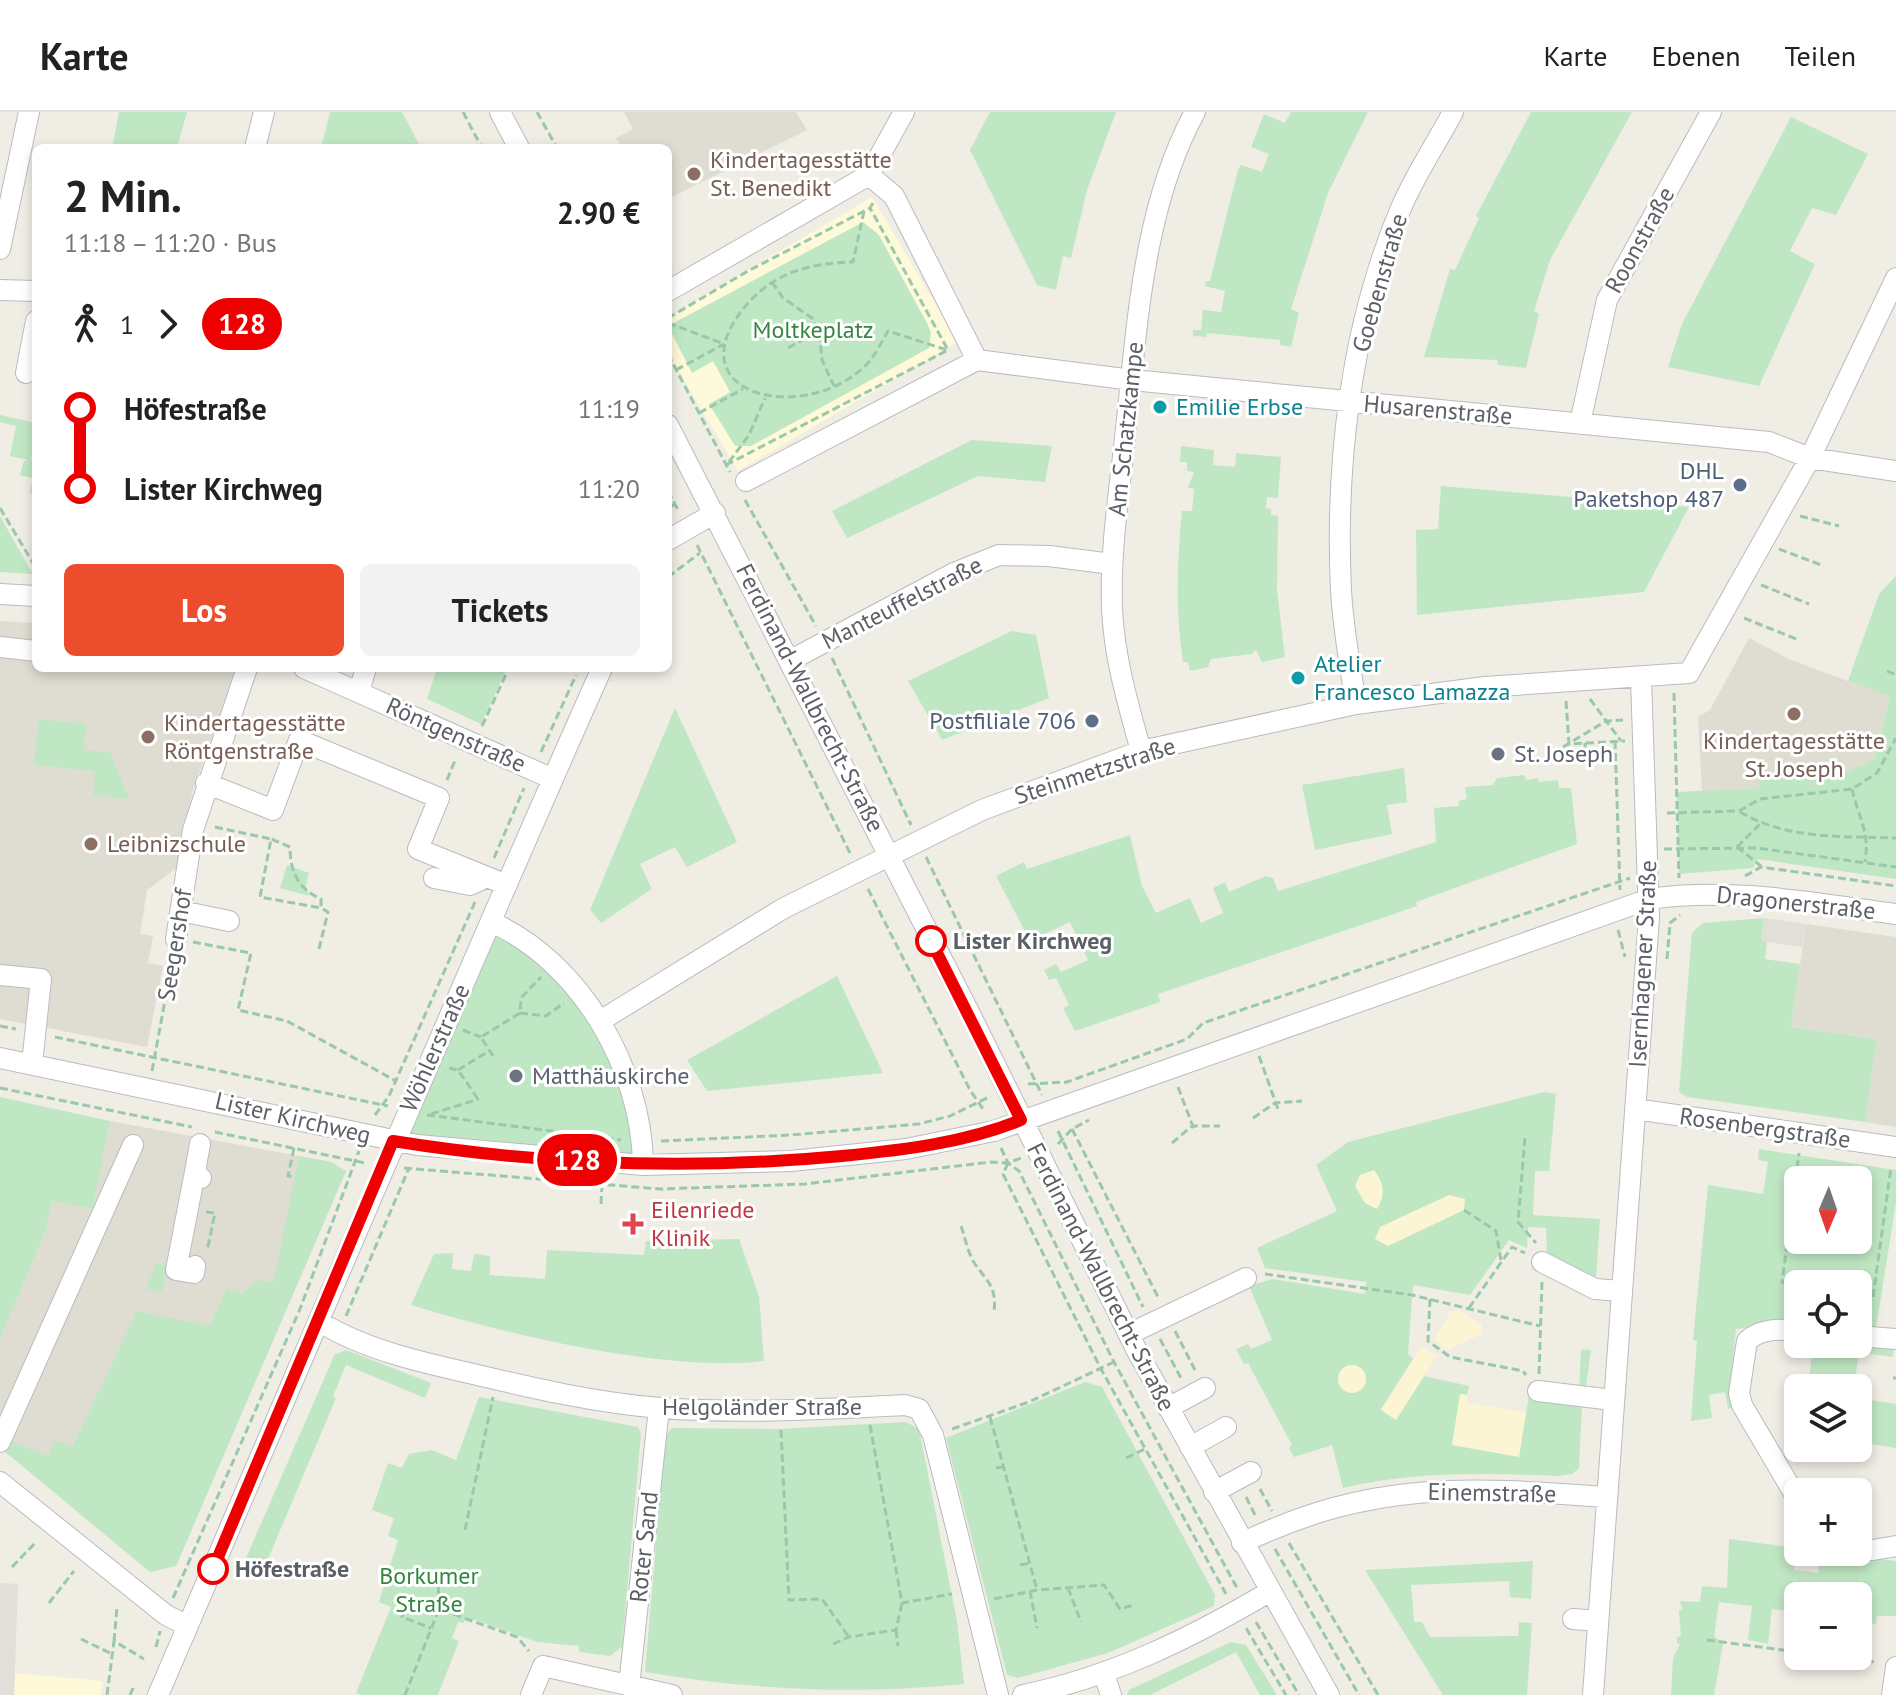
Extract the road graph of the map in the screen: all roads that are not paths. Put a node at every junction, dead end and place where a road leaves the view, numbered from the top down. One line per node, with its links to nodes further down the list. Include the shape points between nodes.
1 (29, 112): 11 (street)
2 (264, 112): 8 (street)
3 (500, 112): 9 (street)
4 (904, 112): 10 (street)
5 (1195, 112): 19 (street, Am Schatzkampe, via 1161,201 1142,290)
6 (1453, 112): 20 (street, Goebenstraße, via 1401,206 1379,266)
7 (1711, 112): 21 (street, Roonstraße, via 1607,300)
8 (256, 144)
9 (517, 144)
10 (876, 181): 13 (street); 17 (street, via 894,196)
11 (0, 249)
12 (1896, 278): 23 (street)
13 (672, 289)
14 (0, 290): 15 (street)
15 (32, 291)
16 (32, 342): 18 (street)
17 (977, 360): 19 (street, Husarenstraße); 25 (street)
18 (26, 373)
19 (1132, 380): 20 (street, Husarenstraße); 28 (street, Am Schatzkampe)
20 (1350, 403): 21 (street, Husarenstraße); 40 (street, Goebenstraße, via 1341,592)
21 (1580, 423): 23 (street, Husarenstraße, via 1769,442)
22 (672, 432): 26 (street, Ferdinand-Wallbrecht-Straße)
23 (1810, 458): 24 (street, Husarenstraße); 38 (street, via 1694,668 1673,677)
24 (1896, 471)
25 (742, 484)
26 (715, 513): 27 (street); 33 (street, Ferdinand-Wallbrecht-Straße)
27 (672, 538)
28 (1112, 564): 33 (street, Manteuffelstraße, via 999,555 954,573); 41 (street, Am Schatzkampe, via 1119,663)
29 (0, 594): 30 (street)
30 (32, 596)
31 (0, 647): 32 (street)
32 (32, 651)
33 (791, 660): 44 (street, Ferdinand-Wallbrecht-Straße)
34 (246, 672): 43 (street, Seegershof)
35 (313, 672): 39 (street, Röntgenstraße)
36 (365, 672): 39 (street, Röntgenstraße)
37 (600, 672): 42 (street, Wöhlerstraße)
38 (1641, 678): 40 (street, Steinmetzstraße, via 1485,687); 48 (street, Isernhagener Straße)
39 (359, 692): 42 (street, Röntgenstraße)
40 (1356, 704): 41 (street, Steinmetzstraße)
41 (1141, 751): 44 (street, Steinmetzstraße, via 982,810)
42 (553, 779): 47 (street, Wöhlerstraße)
43 (206, 783): 45 (street, via 273,810 299,740 439,798 418,849); 49 (street, Seegershof)
44 (889, 856): 55 (street, Steinmetzstraße, via 784,908); 59 (street, Ferdinand-Wallbrecht-Straße)
45 (487, 877): 46 (street, via 470,885); 47 (street)
46 (434, 878)
47 (507, 885): 52 (street, Wöhlerstraße)
48 (1649, 899): 50 (street, Dragonerstraße, via 1757,895); 58 (street, Isernhagener Straße); 59 (street, Lister Kirchweg)
49 (181, 911): 51 (street); 53 (street, Seegershof)
50 (1896, 914)
51 (229, 921)
52 (491, 922): 55 (street, via 554,966); 60 (street, Wöhlerstraße)
53 (176, 939)
54 (0, 975): 57 (street, via 41,979)
55 (600, 1021): 64 (street, via 632,1097)
56 (0, 1058): 57 (street, Lister Kirchweg)
57 (32, 1064): 60 (street, Lister Kirchweg)
58 (1635, 1109): 63 (street, Rosenbergstraße); 68 (street, Isernhagener Straße)
59 (1021, 1120): 64 (street, Lister Kirchweg, via 994,1131 906,1149 791,1161); 71 (street, Ferdinand-Wallbrecht-Straße)
60 (393, 1141): 64 (street, Lister Kirchweg); 69 (street, Wöhlerstraße)
61 (200, 1144): 66 (street, via 176,1270 194,1273)
62 (133, 1145): 80 (street)
63 (1894, 1155)
64 (643, 1165)
65 (1542, 1262): 68 (street, via 1595,1289)
66 (200, 1265)
67 (1246, 1278): 71 (street)
68 (1621, 1291): 76 (street, Isernhagener Straße)
69 (320, 1322): 77 (street, Helgoländer Straße, via 358,1341 497,1379); 93 (street, Wöhlerstraße)
70 (1784, 1330): 83 (street, via 1747,1341 1739,1393)
71 (1129, 1334): 78 (street, Ferdinand-Wallbrecht-Straße)
72 (1872, 1337): 73 (street)
73 (1896, 1339)
74 (1205, 1388): 78 (street)
75 (1538, 1391): 76 (street)
76 (1613, 1400): 86 (street, Isernhagener Straße)
77 (659, 1408): 96 (street, Roter Sand); 100 (street, Helgoländer Straße, via 919,1409 933,1435)
78 (1168, 1408): 81 (street, Ferdinand-Wallbrecht-Straße)
79 (1226, 1427): 81 (street)
80 (0, 1442)
81 (1190, 1447): 85 (street, Ferdinand-Wallbrecht-Straße)
82 (1251, 1472): 85 (street)
83 (1785, 1478)
84 (2, 1486): 93 (street, via 166,1615)
85 (1214, 1492): 87 (street, Ferdinand-Wallbrecht-Straße)
86 (1606, 1497): 87 (street, Einemstraße, via 1458,1488 1397,1493 1340,1504); 92 (street, Isernhagener Straße)
87 (1242, 1543): 90 (street, Ferdinand-Wallbrecht-Straße)
88 (1896, 1546): 89 (street)
89 (1872, 1550)
90 (1269, 1592): 95 (street); 103 (street, Ferdinand-Wallbrecht-Straße)
91 (1573, 1619): 92 (street)
92 (1598, 1621): 104 (street, Isernhagener Straße)
93 (188, 1626): 97 (street, Wöhlerstraße)
94 (1889, 1665): 105 (street)
95 (1104, 1674): 101 (street); 102 (street)
96 (629, 1686): 98 (street, via 543,1666); 99 (street)
97 (158, 1695)
98 (531, 1695)
99 (672, 1695)
100 (998, 1695)
101 (1023, 1695)
102 (1111, 1695)
103 (1329, 1695)
104 (1593, 1695)
105 (1892, 1695)

